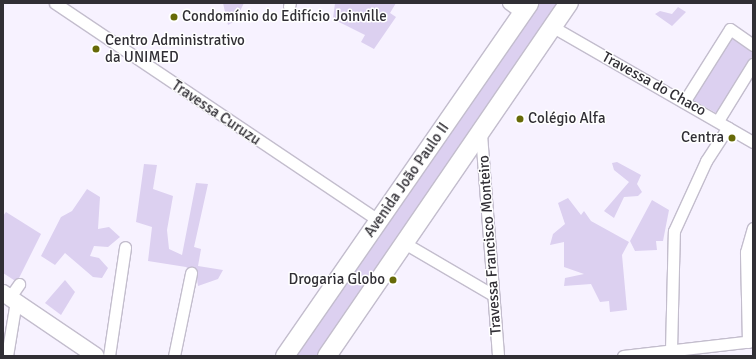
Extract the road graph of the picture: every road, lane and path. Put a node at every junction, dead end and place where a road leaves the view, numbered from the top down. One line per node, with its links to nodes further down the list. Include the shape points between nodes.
1 (55, 3): 12 (street, Travessa Curuzu)
2 (569, 3): 4 (main road)
3 (520, 6): 12 (main road, Avenida João Paulo II)
4 (553, 27): 7 (street, Travessa do Chaco); 10 (main road)
5 (753, 44): 7 (street, via 730,29)
6 (753, 64): 8 (street)
7 (684, 102): 8 (street, Travessa do Chaco)
8 (719, 119): 9 (street, Travessa do Chaco)
9 (728, 127): 11 (street, Travessa do Chaco); 21 (street, via 706,161 674,231)
10 (481, 134): 14 (main road); 18 (street, Travessa Francisco Monteiro)
11 (753, 142)
12 (379, 221): 26 (main road, Avenida João Paulo II)
13 (753, 228): 20 (street, via 746,252)
14 (406, 244): 18 (street); 27 (main road)
15 (125, 247): 24 (street)
16 (191, 273): 25 (street)
17 (19, 284): 19 (street)
18 (493, 296): 28 (street, Travessa Francisco Monteiro)
19 (9, 297): 22 (street); 23 (street)
20 (751, 341): 21 (street)
21 (671, 350): 29 (street)
22 (7, 356)
23 (96, 356)
24 (108, 356)
25 (174, 356)
26 (285, 356)
27 (327, 356)
28 (498, 356)
29 (623, 356)

